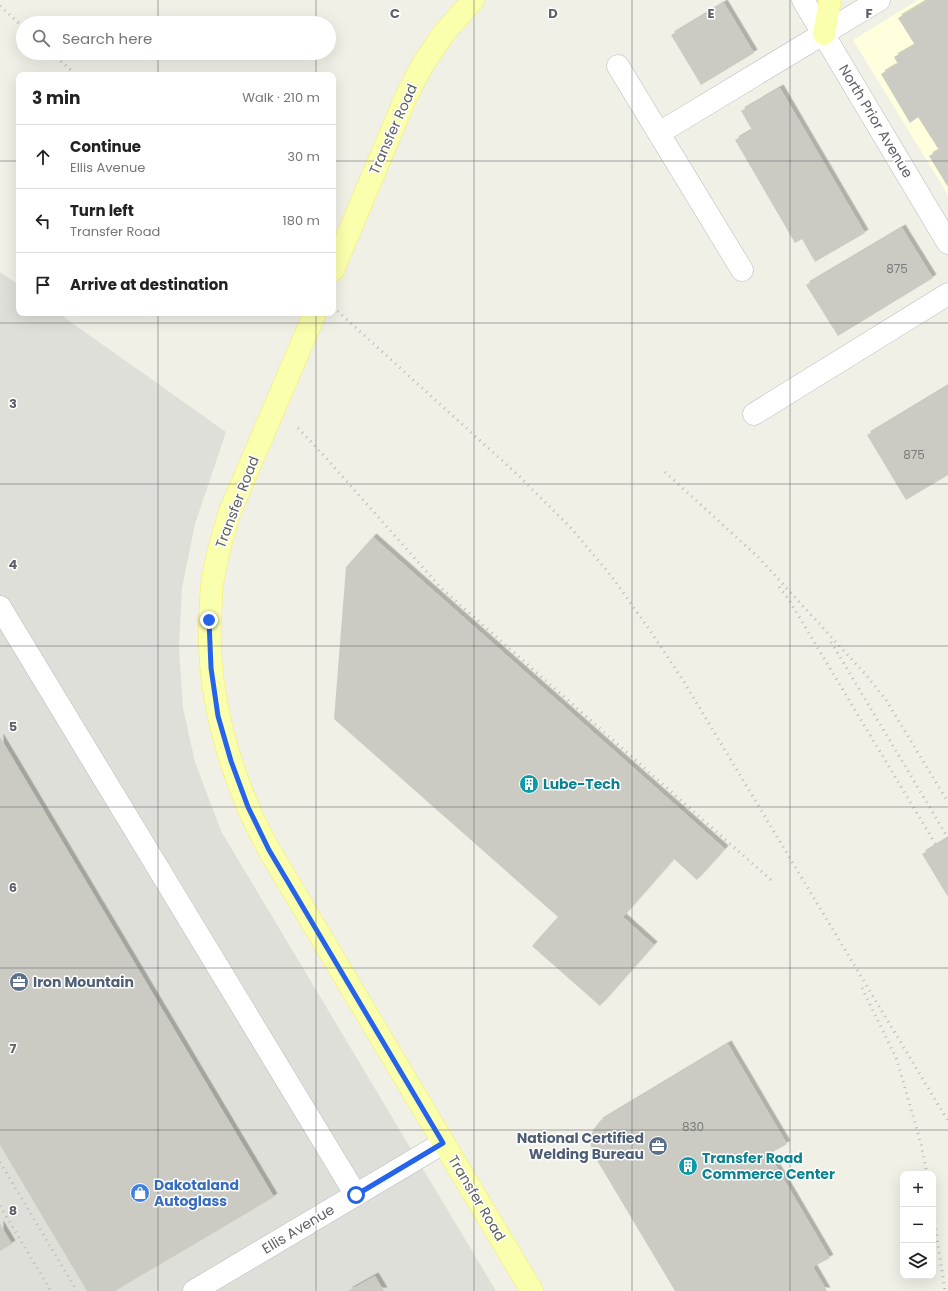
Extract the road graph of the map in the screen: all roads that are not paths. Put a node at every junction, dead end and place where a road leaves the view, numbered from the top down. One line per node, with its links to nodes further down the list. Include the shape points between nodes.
1 (473, 0): 9 (main road, Transfer Road, via 444,33 423,64 406,97)
2 (803, 0): 5 (street, North Prior Avenue)
3 (830, 0): 5 (main road)
4 (879, 0): 5 (street)
5 (824, 34): 7 (street); 8 (street, North Prior Avenue)
6 (618, 66): 7 (street)
7 (659, 133): 10 (street)
8 (948, 243)
9 (336, 263)
10 (742, 270)
11 (948, 294): 13 (street)
12 (314, 316): 15 (main road, Transfer Road, via 229,514 219,549 212,580 209,620 211,668 217,708 231,761 248,807 269,850)
13 (754, 414)
14 (0, 607): 16 (street)
15 (443, 1143): 16 (street, Ellis Avenue); 18 (main road, Transfer Road)
16 (356, 1195): 17 (street, Ellis Avenue)
17 (194, 1291)
18 (532, 1291)

